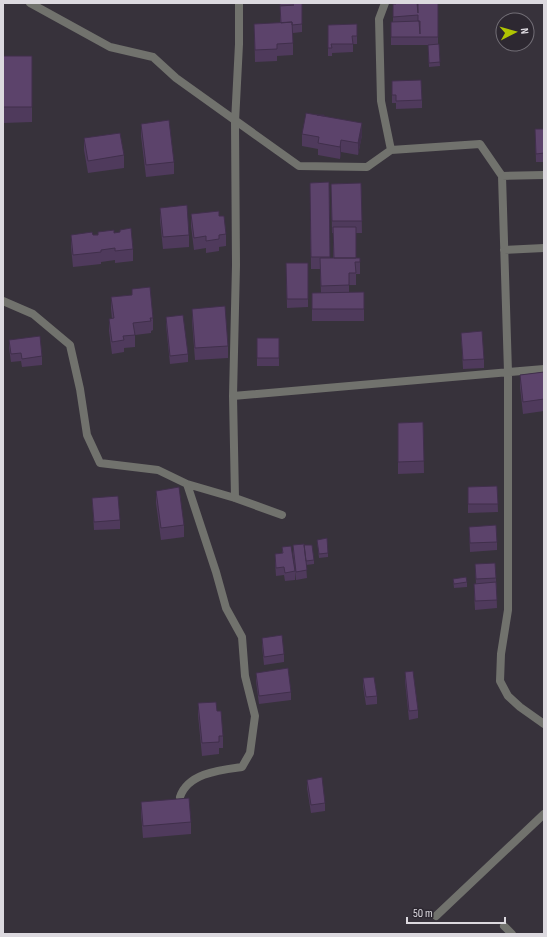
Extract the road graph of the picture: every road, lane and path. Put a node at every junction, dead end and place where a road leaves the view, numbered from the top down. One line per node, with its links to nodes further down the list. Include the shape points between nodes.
1 (30, 3): 4 (street, via 110,47 153,58)
2 (239, 3): 4 (street)
3 (385, 3): 5 (street, via 380,20 381,101)
4 (235, 122): 5 (street, via 299,166 367,167); 13 (street, via 236,265)
5 (391, 150): 7 (street, via 480,144)
6 (544, 175): 7 (street)
7 (502, 176): 9 (street)
8 (544, 248): 9 (street)
9 (504, 250): 12 (street)
10 (3, 301): 14 (street, via 33,314 70,345 87,435 100,463 158,470)
11 (544, 369): 12 (street)
12 (508, 372): 13 (street); 17 (street, via 508,610 501,654 500,681 508,696 520,708)
13 (233, 396): 15 (street)
14 (187, 484): 15 (street); 18 (street, via 226,608 242,637 245,676 255,716 250,753 242,767 205,773 182,790)
15 (234, 498): 16 (street)
16 (282, 515)
17 (544, 724)
18 (180, 797)
19 (544, 814): 20 (street)
20 (436, 916)
21 (504, 926): 22 (street)
22 (512, 934)

